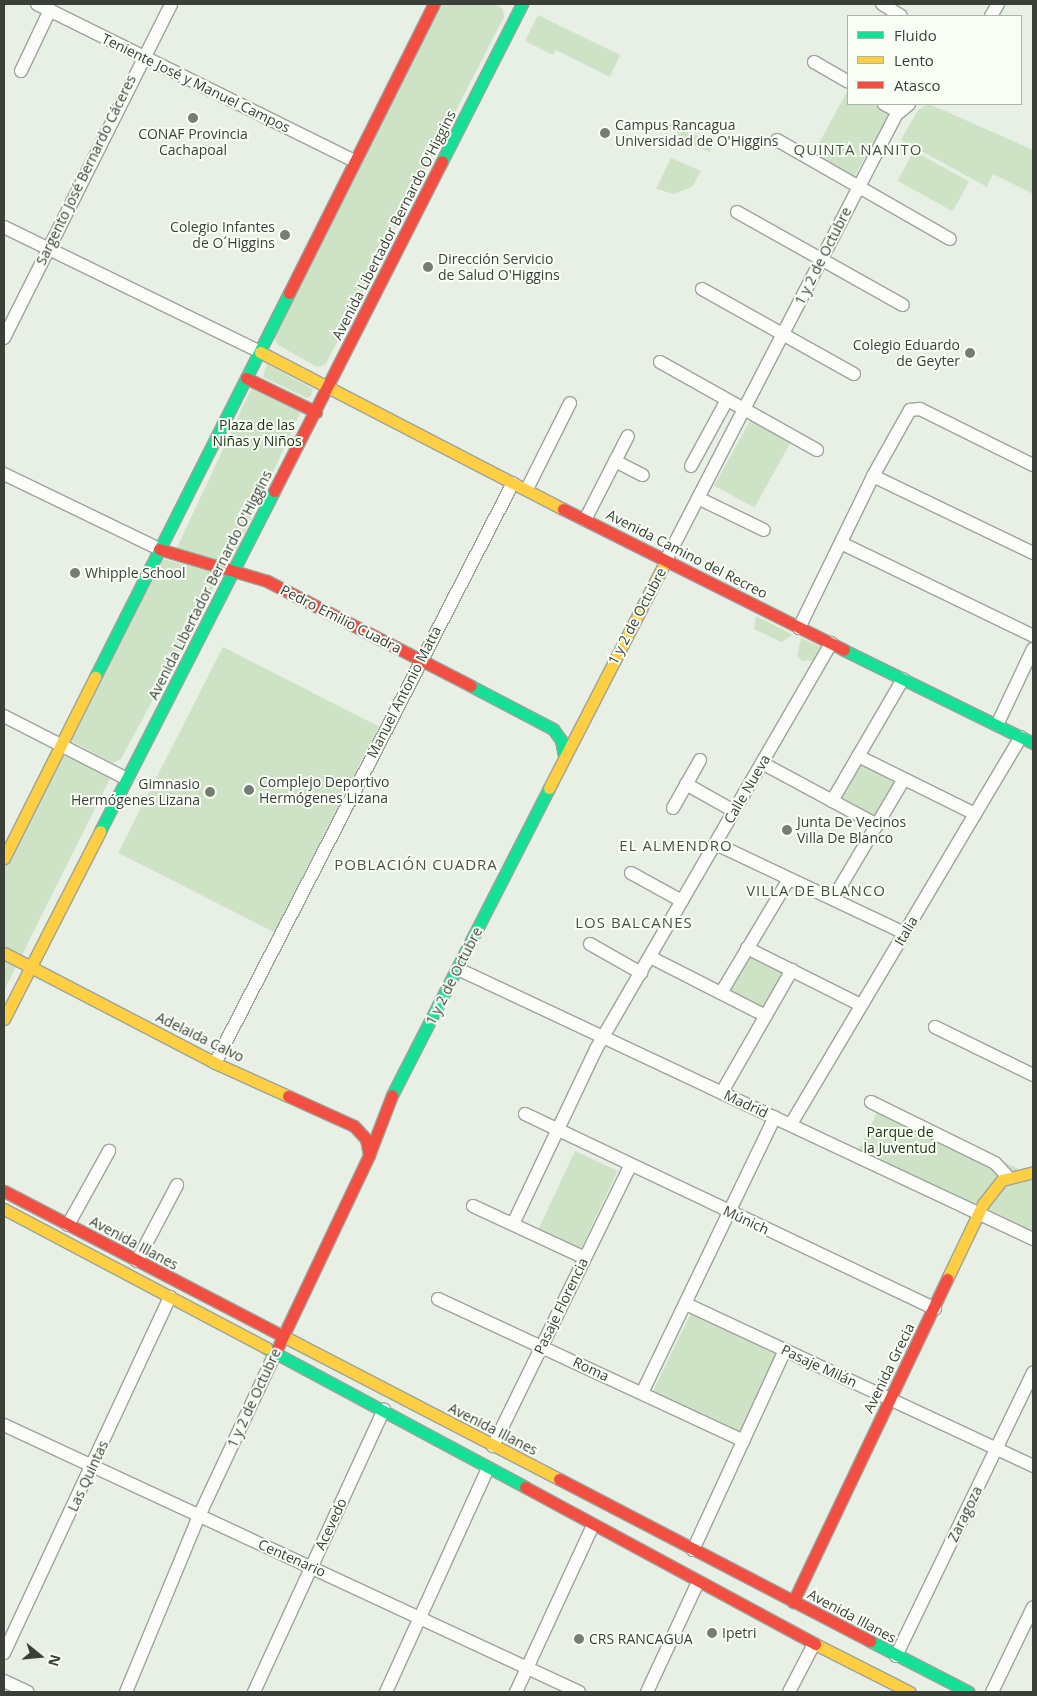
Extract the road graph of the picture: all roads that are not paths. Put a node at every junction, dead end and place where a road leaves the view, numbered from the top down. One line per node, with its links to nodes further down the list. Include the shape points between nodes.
1 (171, 4): 10 (street, Sargento José Bernardo Cáceres)
2 (434, 4): 16 (main road)
3 (504, 4): 7 (main road)
4 (882, 4): 8 (street)
5 (998, 4): 9 (street)
6 (42, 6): 10 (street, Teniente José y Manuel Campos); 12 (street)
7 (520, 7): 31 (main road, Avenida Libertador Bernardo O'Higgins)
8 (899, 15)
9 (992, 15)
10 (144, 57): 16 (street, Teniente José y Manuel Campos); 21 (street, Sargento José Bernardo Cáceres)
11 (814, 62): 13 (street)
12 (21, 71)
13 (847, 81)
14 (896, 106): 17 (street, 1 y 2 de Octubre)
15 (777, 140): 17 (street)
16 (355, 161): 27 (main road)
17 (859, 186): 20 (street); 22 (street, 1 y 2 de Octubre)
18 (737, 212): 22 (street)
19 (4, 227): 21 (street)
20 (950, 240)
21 (48, 249): 26 (street, Sargento José Bernardo Cáceres); 27 (street)
22 (822, 259): 24 (street); 25 (street, 1 y 2 de Octubre)
23 (702, 289): 25 (street)
24 (903, 305)
25 (782, 336): 29 (street); 34 (street, 1 y 2 de Octubre)
26 (4, 338)
27 (260, 352): 30 (main road); 31 (main road, Avenida Camino del Recreo)
28 (660, 362): 32 (street)
29 (854, 374)
30 (246, 378): 35 (main road); 50 (main road)
31 (329, 386): 35 (main road, Avenida Libertador Bernardo O'Higgins); 44 (main road, Avenida Camino del Recreo)
32 (727, 400): 34 (street); 39 (street)
33 (570, 404): 45 (street)
34 (744, 410): 37 (street); 46 (street, 1 y 2 de Octubre)
35 (316, 412): 53 (main road, Avenida Libertador Bernardo O'Higgins)
36 (628, 436): 38 (street)
37 (817, 450)
38 (615, 461): 42 (street); 47 (street)
39 (691, 466)
40 (1033, 466): 43 (street, via 915,408 910,410)
41 (4, 474): 50 (street)
42 (643, 476)
43 (873, 476): 49 (street); 51 (street)
44 (513, 483): 45 (main road, Avenida Camino del Recreo); 58 (street, Manuel Antonio Matta)
45 (527, 490): 47 (main road, Avenida Camino del Recreo)
46 (698, 498): 48 (street); 52 (street, 1 y 2 de Octubre)
47 (585, 520): 52 (main road, Avenida Camino del Recreo)
48 (764, 530)
49 (841, 542): 54 (street); 55 (street)
50 (159, 549): 53 (main road, Pedro Emilio Cuadra); 66 (main road)
51 (1033, 553)
52 (666, 562): 54 (main road, Avenida Camino del Recreo); 61 (main road, 1 y 2 de Octubre)
53 (234, 570): 58 (main road, Pedro Emilio Cuadra, via 267,581); 71 (main road, Avenida Libertador Bernardo O'Higgins)
54 (799, 628): 56 (main road, Avenida Camino del Recreo)
55 (1033, 636)
56 (831, 643): 59 (main road, Avenida Camino del Recreo); 70 (street, Calle Nueva)
57 (1033, 649): 62 (street)
58 (420, 660): 63 (main road, Pedro Emilio Cuadra); 100 (street, Manuel Antonio Matta, via 230,1040)
59 (903, 678): 62 (main road, Avenida Camino del Recreo); 68 (street)
60 (4, 716): 66 (street)
61 (581, 723): 63 (main road); 67 (main road, 1 y 2 de Octubre)
62 (998, 725): 64 (main road, Avenida Camino del Recreo)
63 (553, 729): 67 (main road, via 561,740)
64 (1021, 737): 65 (main road, Avenida Camino del Recreo); 77 (street, Italia)
65 (1033, 743)
66 (61, 744): 71 (street); 80 (main road)
67 (564, 755): 91 (main road, 1 y 2 de Octubre)
68 (858, 756): 72 (street); 74 (street)
69 (700, 760): 73 (street)
70 (762, 763): 74 (street); 76 (street, Calle Nueva)
71 (127, 778): 90 (main road, Avenida Libertador Bernardo O'Higgins)
72 (904, 779): 77 (street); 78 (street)
73 (686, 784): 75 (street); 76 (street)
74 (832, 801): 78 (street)
75 (673, 808)
76 (734, 811): 79 (street, Calle Nueva)
77 (975, 814): 85 (street, Italia)
78 (877, 825): 83 (street)
79 (716, 844): 82 (street); 84 (street, Calle Nueva)
80 (4, 858)
81 (631, 873): 84 (street)
82 (790, 879): 83 (street); 87 (street)
83 (833, 899): 85 (street)
84 (682, 901): 89 (street, Calle Nueva)
85 (904, 933): 95 (street, Italia)
86 (590, 944): 93 (street)
87 (747, 948): 92 (street); 94 (street)
88 (4, 953): 90 (main road, Adelaida Calvo)
89 (650, 957): 93 (street, Calle Nueva); 94 (street)
90 (31, 969): 97 (main road, Avenida Libertador Bernardo O'Higgins); 100 (main road, Adelaida Calvo)
91 (458, 969): 99 (street, Madrid); 104 (main road, 1 y 2 de Octubre)
92 (792, 970): 95 (street); 96 (street)
93 (641, 972): 99 (street, Calle Nueva)
94 (721, 993): 96 (street)
95 (861, 1005): 107 (street, Italia)
96 (766, 1016): 102 (street)
97 (4, 1019)
98 (935, 1027): 101 (street)
99 (604, 1038): 102 (street, Madrid); 109 (street, Calle Nueva)
100 (215, 1063): 108 (main road, Adelaida Calvo)
101 (1033, 1075)
102 (722, 1092): 106 (street, Madrid)
103 (871, 1102): 114 (street, via 995,1163)
104 (387, 1105): 108 (main road, 1 y 2 de Octubre, via 371,1121); 111 (main road, 1 y 2 de Octubre)
105 (524, 1114): 109 (street, Múnich)
106 (775, 1118): 107 (street, Madrid); 119 (street)
107 (791, 1124): 120 (street, Madrid)
108 (354, 1126): 111 (main road, via 366,1138)
109 (556, 1131): 112 (street, Múnich); 121 (street, Calle Nueva)
110 (109, 1151): 122 (street)
111 (369, 1155): 130 (main road, 1 y 2 de Octubre)
112 (630, 1166): 119 (street, Múnich); 124 (street, Pasaje Florencia)
113 (1033, 1172): 114 (main road)
114 (1008, 1177): 120 (main road, Avenida Grecia, via 993,1188)
115 (177, 1185): 125 (street)
116 (4, 1191): 122 (main road, Avenida Illanes)
117 (473, 1206): 121 (street)
118 (4, 1209): 126 (main road)
119 (730, 1212): 128 (street); 129 (street, Múnich)
120 (979, 1213): 123 (street, Madrid); 129 (main road, Avenida Grecia)
121 (513, 1224): 124 (street)
122 (68, 1225): 125 (main road, Avenida Illanes)
123 (1033, 1239)
124 (585, 1258): 131 (street, Pasaje Florencia)
125 (138, 1261): 130 (main road, Avenida Illanes)
126 (170, 1297): 133 (main road); 142 (street, Las Quintas)
127 (438, 1299): 131 (street, Roma)
128 (686, 1304): 132 (street, Pasaje Milán); 135 (street)
129 (935, 1309): 136 (main road, Avenida Grecia)
130 (282, 1338): 133 (main road, 1 y 2 de Octubre); 140 (main road, Avenida Illanes)
131 (542, 1346): 135 (street, Roma); 140 (street, Pasaje Florencia)
132 (785, 1350): 136 (street, Pasaje Milán); 139 (street)
133 (274, 1354): 137 (main road); 145 (street, 1 y 2 de Octubre)
134 (1033, 1372): 141 (street, Zaragoza)
135 (642, 1393): 139 (street, Roma)
136 (890, 1399): 141 (street, Pasaje Milán); 152 (main road, Avenida Grecia)
137 (384, 1410): 144 (main road); 148 (street, Acevedo)
138 (4, 1425): 142 (street, Centenario)
139 (744, 1442): 147 (street)
140 (493, 1446): 147 (main road, Avenida Illanes)
141 (997, 1448): 143 (street, Pasaje Milán); 159 (street, Zaragoza)
142 (94, 1466): 145 (street, Centenario); 158 (street, Las Quintas)
143 (1033, 1466)
144 (488, 1468): 146 (main road); 155 (street)
145 (199, 1516): 148 (street, Centenario); 165 (street, 1 y 2 de Octubre)
146 (593, 1525): 150 (main road); 160 (street)
147 (693, 1550): 149 (main road, Avenida Illanes)
148 (310, 1568): 155 (street, Centenario); 166 (street, Acevedo)
149 (727, 1568): 151 (main road, via 716,1581); 152 (main road, Avenida Illanes)
150 (698, 1582): 151 (main road); 170 (street)
151 (716, 1592): 154 (main road)
152 (793, 1602): 154 (main road, via 782,1610); 156 (main road, Avenida Illanes)
153 (1033, 1607): 174 (street)
154 (754, 1612): 157 (main road)
155 (419, 1618): 160 (street, Centenario); 167 (street)
156 (853, 1633): 157 (main road, via 826,1635); 159 (main road, Avenida Illanes)
157 (814, 1644): 161 (main road); 171 (street)
158 (4, 1653)
159 (896, 1656): 161 (main road); 173 (main road, Avenida Illanes)
160 (527, 1668): 168 (street); 169 (street, Centenario)
161 (882, 1678): 163 (main road)
162 (4, 1681): 164 (street)
163 (894, 1688): 172 (main road)
164 (28, 1692)
165 (126, 1692)
166 (254, 1692)
167 (386, 1692)
168 (516, 1692)
169 (579, 1692)
170 (647, 1692)
171 (789, 1692)
172 (910, 1692)
173 (969, 1692)
174 (992, 1692)

